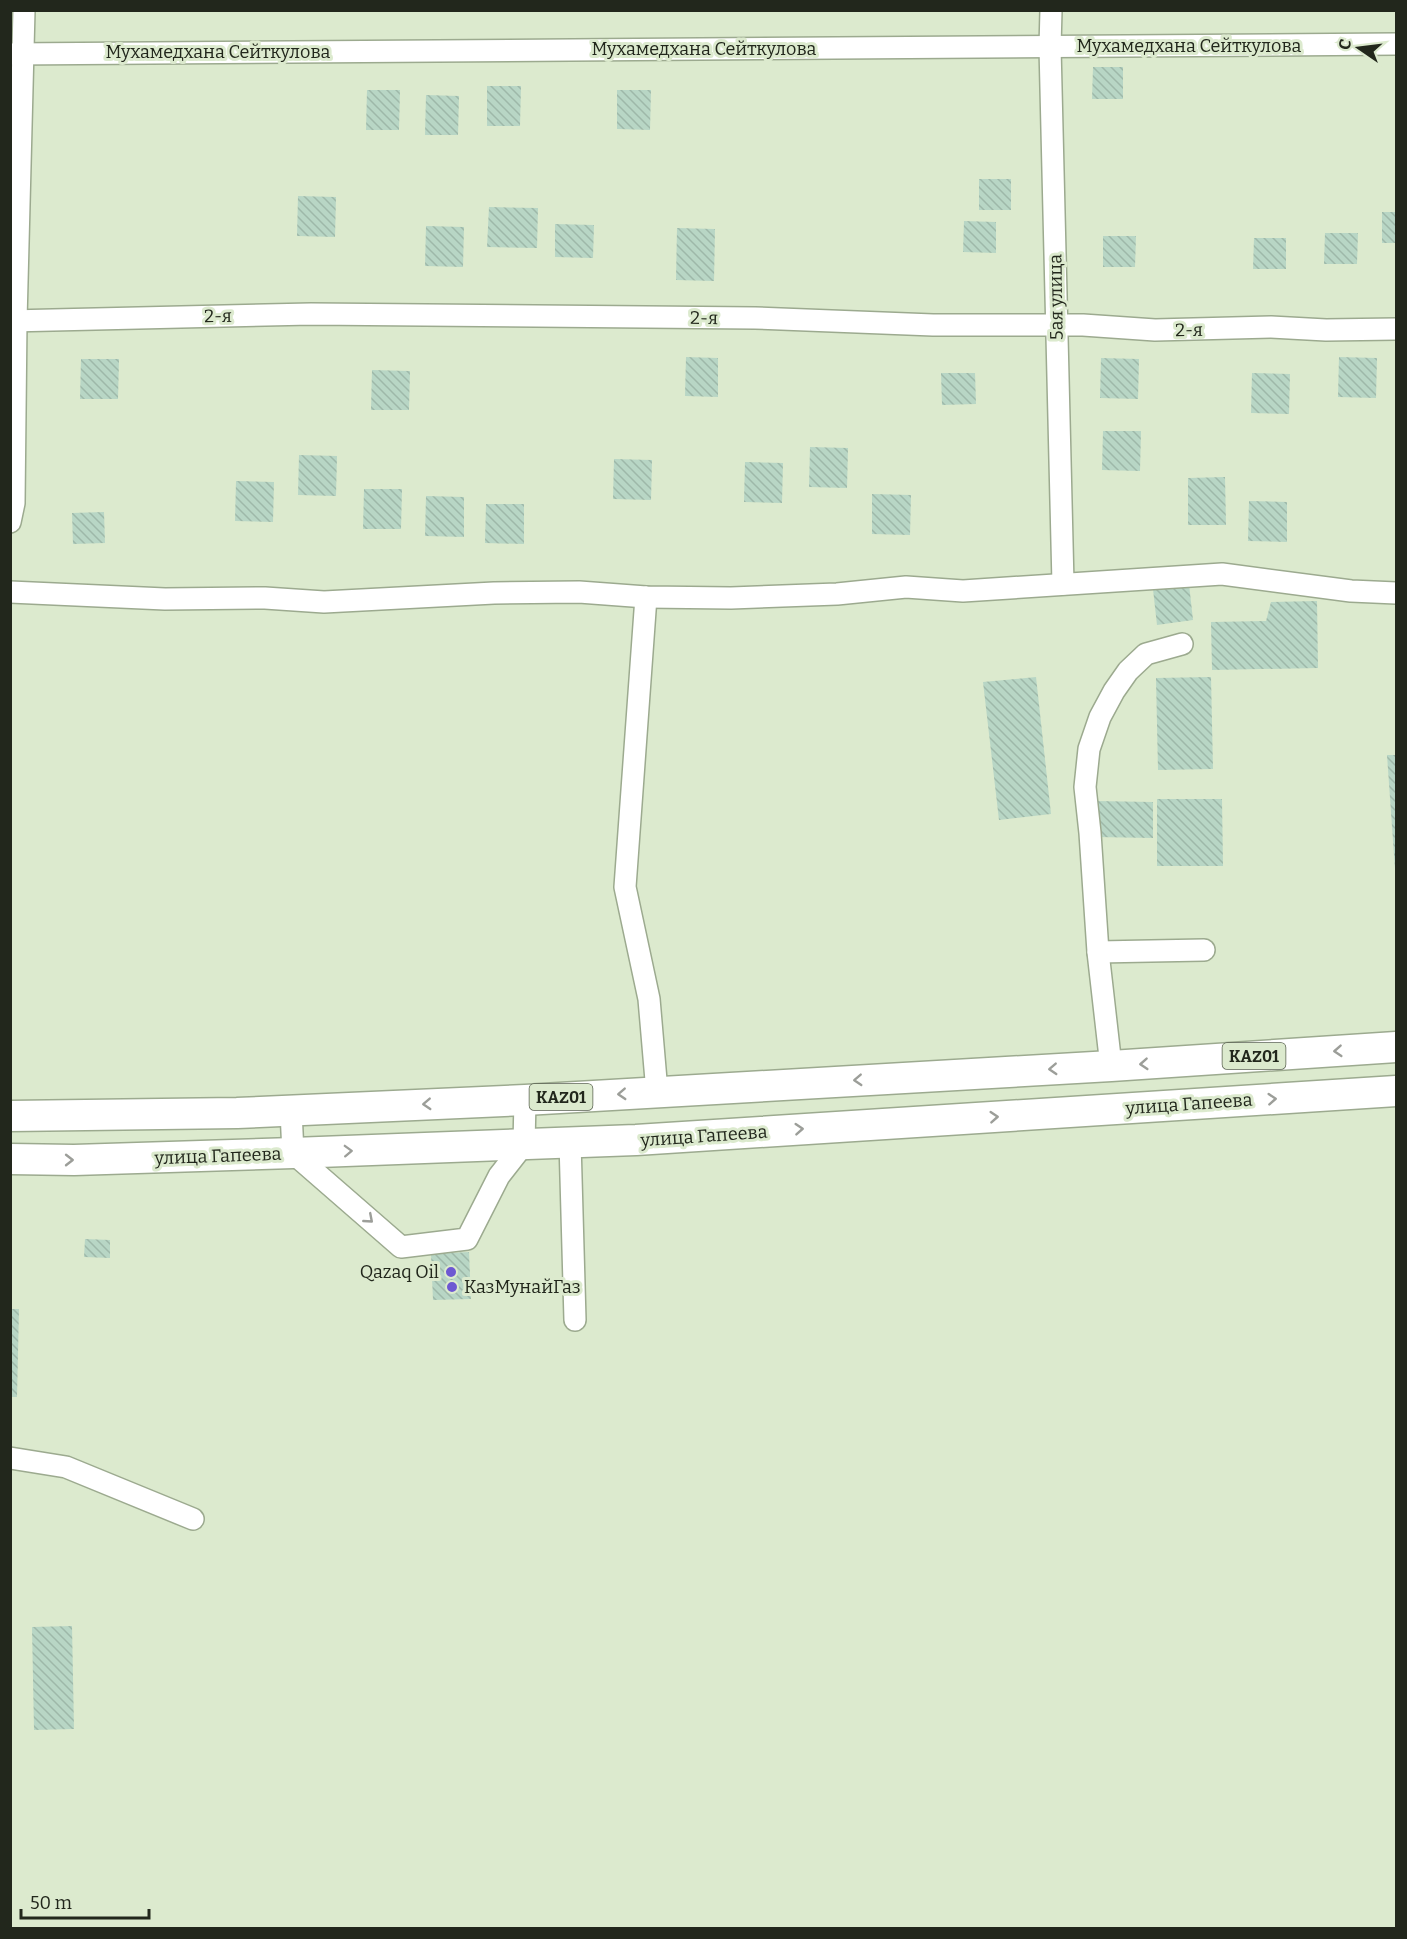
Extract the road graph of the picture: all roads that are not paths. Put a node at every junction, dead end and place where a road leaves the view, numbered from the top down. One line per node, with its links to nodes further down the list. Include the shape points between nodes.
1 (24, 10): 5 (street)
2 (1051, 10): 4 (street, 5ая улица)
3 (1396, 44): 4 (street, Мухамедхана Сейткулова)
4 (1050, 47): 5 (street, Мухамедхана Сейткулова); 7 (street, 5ая улица)
5 (17, 54): 6 (street)
6 (13, 321): 7 (street, 2-я, via 311,314); 9 (street, via 14,503)
7 (1057, 325): 8 (street, 2-я, via 1155,330); 10 (street, 5ая улица)
8 (1396, 329)
9 (10, 522)
10 (1063, 584): 12 (street, via 1222,574); 13 (street, via 963,591 906,587 837,594)
11 (10, 592): 13 (street, via 324,602 494,593 579,592)
12 (1396, 593)
13 (646, 597): 20 (street, via 625,887 649,999)
14 (1182, 644): 16 (street, via 1146,654 1128,670 1100,717 1089,749 1085,787)
15 (1204, 950): 16 (street)
16 (1098, 952): 18 (street)
17 (1396, 1047): 18 (highway, KАZ01, one-way to 18)
18 (1111, 1066): 20 (highway, KАZ01, one-way to 20)
19 (1396, 1091): 24 (highway, улица Гапеева, one-way to 19)
20 (657, 1092): 21 (highway, KАZ01, one-way to 21)
21 (525, 1100): 22 (highway, KАZ01, one-way to 22); 25 (street)
22 (291, 1111): 23 (highway, KАZ01); 26 (street)
23 (10, 1116)
24 (570, 1142): 25 (highway, улица Гапеева); 28 (street)
25 (524, 1144): 26 (highway, улица Гапеева, one-way to 25); 26 (street, one-way to 25, via 401,1247 467,1239 499,1176)
26 (293, 1154): 27 (highway, улица Гапеева, one-way to 26)
27 (10, 1159)
28 (574, 1320)
29 (10, 1458): 30 (street, via 66,1467)
30 (193, 1519)

